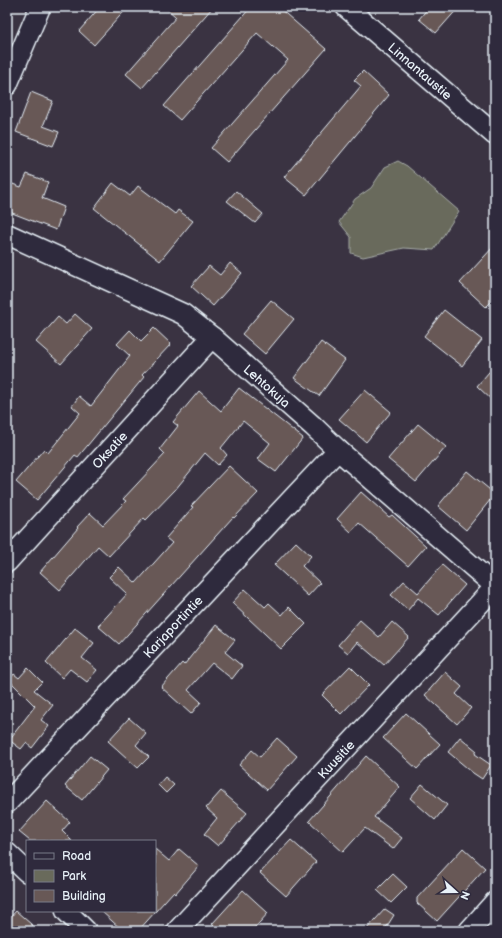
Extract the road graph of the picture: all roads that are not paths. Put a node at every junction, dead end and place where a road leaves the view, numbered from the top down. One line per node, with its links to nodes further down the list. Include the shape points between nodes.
1 (40, 7): 3 (street)
2 (346, 7): 4 (street, Linnantaustie)
3 (7, 85)
4 (495, 135)
5 (7, 234): 6 (street, Lehtokuja, via 183,314)
6 (212, 337): 7 (street, Lehtokuja); 8 (street, Oksatie)
7 (338, 450): 9 (street, Lehtokuja); 10 (street, Karjaportintie)
8 (7, 562)
9 (495, 586): 16 (street, Kuusitie)
10 (7, 802)
11 (7, 853): 12 (street)
12 (26, 871)
13 (495, 902): 17 (street)
14 (67, 912): 15 (street)
15 (86, 931)
16 (177, 931)
17 (469, 931)

